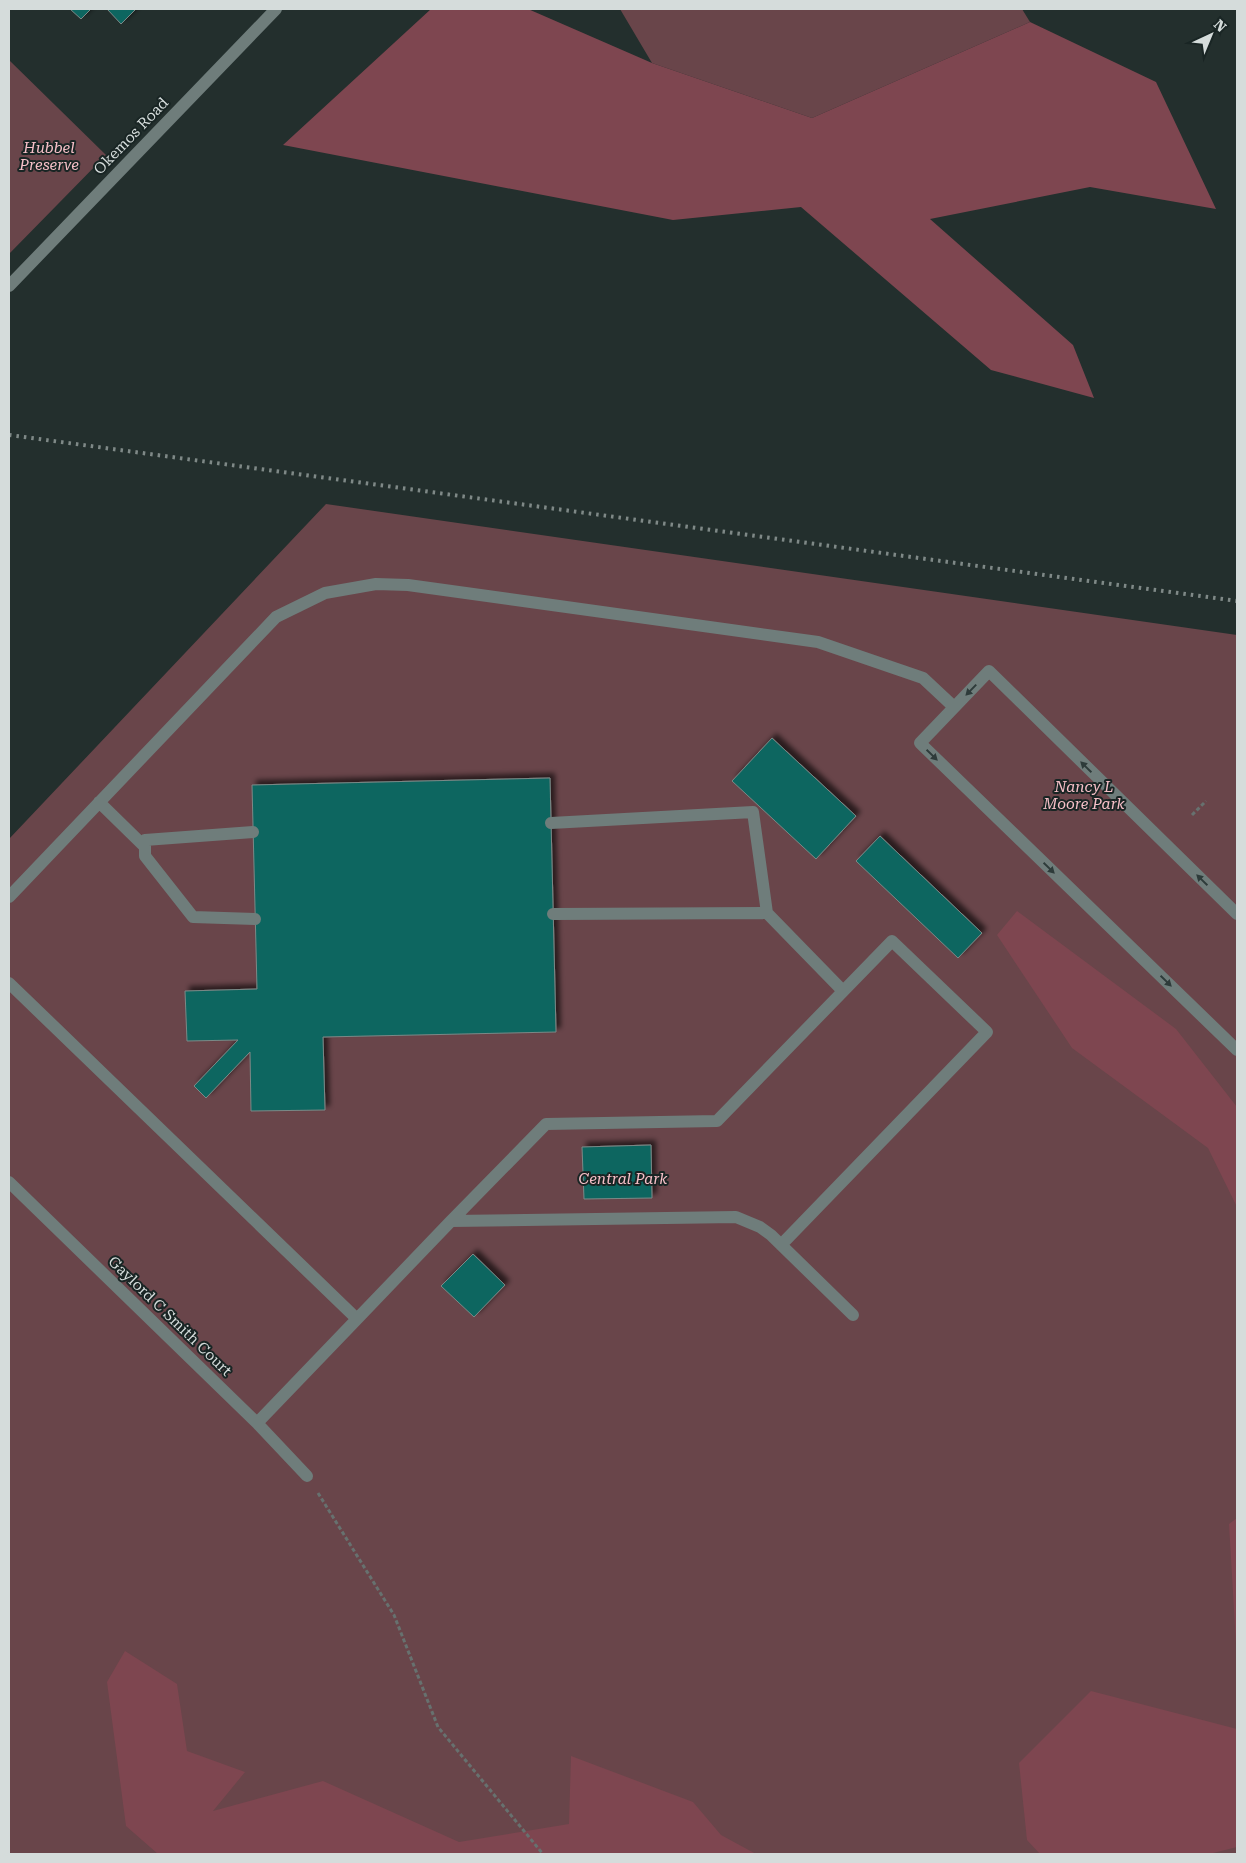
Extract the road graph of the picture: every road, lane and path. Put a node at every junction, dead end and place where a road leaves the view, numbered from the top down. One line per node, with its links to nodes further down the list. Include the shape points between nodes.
1 (276, 9): 2 (street, Okemos Road)
2 (9, 286)
3 (954, 707): 4 (street, via 923,678 818,642 408,585 376,584 325,593 276,617); 13 (street, one-way to 3, via 989,671); 17 (street, one-way to 17, via 920,743)
4 (99, 802): 9 (street); 10 (street)
5 (1206, 802): 6 (path)
6 (1192, 815)
7 (551, 823): 11 (street, via 753,812)
8 (253, 832): 9 (street, via 145,840)
9 (145, 847): 14 (street, via 145,856 194,917)
10 (9, 897)
11 (767, 913): 12 (street); 16 (street)
12 (553, 914)
13 (1237, 914)
14 (256, 920)
15 (9, 984): 22 (street)
16 (843, 991): 19 (street, via 717,1122 546,1124); 20 (street, via 892,940 987,1032)
17 (1237, 1050)
18 (9, 1182): 23 (street, Gaylord C Smith Court)
19 (451, 1222): 20 (street, via 736,1217 760,1227); 22 (street)
20 (781, 1245): 21 (street)
21 (853, 1315)
22 (357, 1319): 23 (street)
23 (257, 1422): 24 (street, Gaylord C Smith Court)
24 (306, 1476): 25 (path, via 394,1615 438,1727)
25 (543, 1854)

